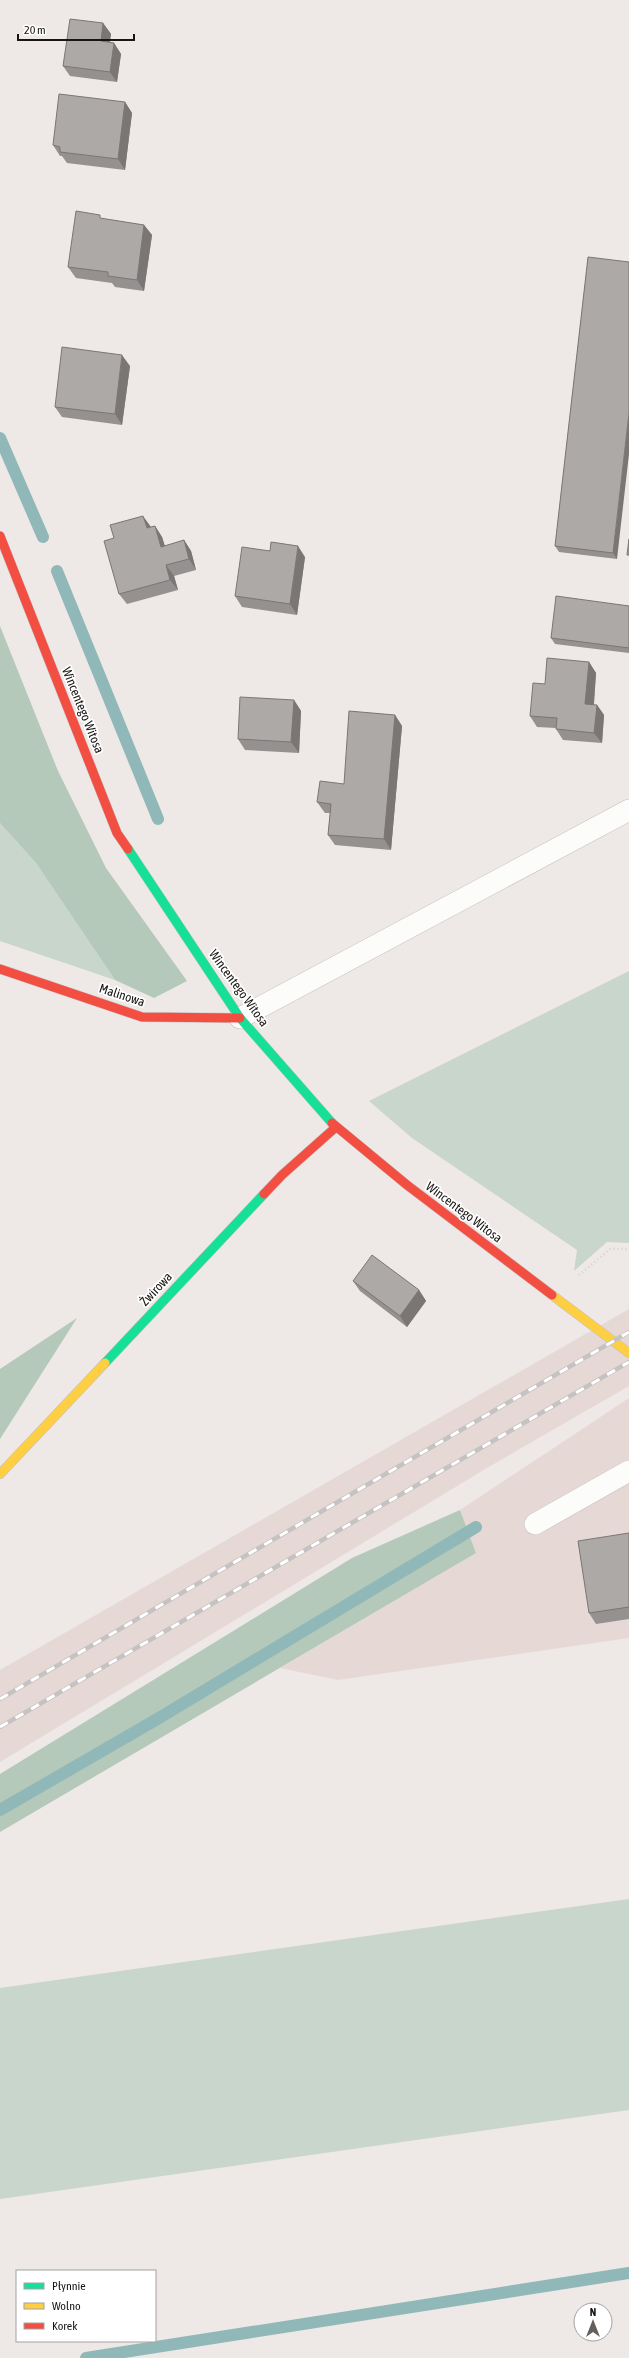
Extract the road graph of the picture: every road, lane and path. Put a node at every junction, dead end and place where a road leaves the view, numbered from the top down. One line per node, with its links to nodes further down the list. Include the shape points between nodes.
1 (0, 536): 4 (street, Wincentego Witosa, via 118,833)
2 (629, 810): 4 (lane)
3 (0, 969): 4 (street, Malinowa, via 142,1017)
4 (240, 1018): 5 (street, Wincentego Witosa)
5 (336, 1127): 8 (street, Wincentego Witosa, via 408,1185); 10 (street, Żwirowa, via 282,1175)
6 (629, 1249): 7 (path, via 610,1249)
7 (574, 1280)
8 (629, 1352)
9 (629, 1471): 11 (lane)
10 (0, 1474)
11 (535, 1524)

